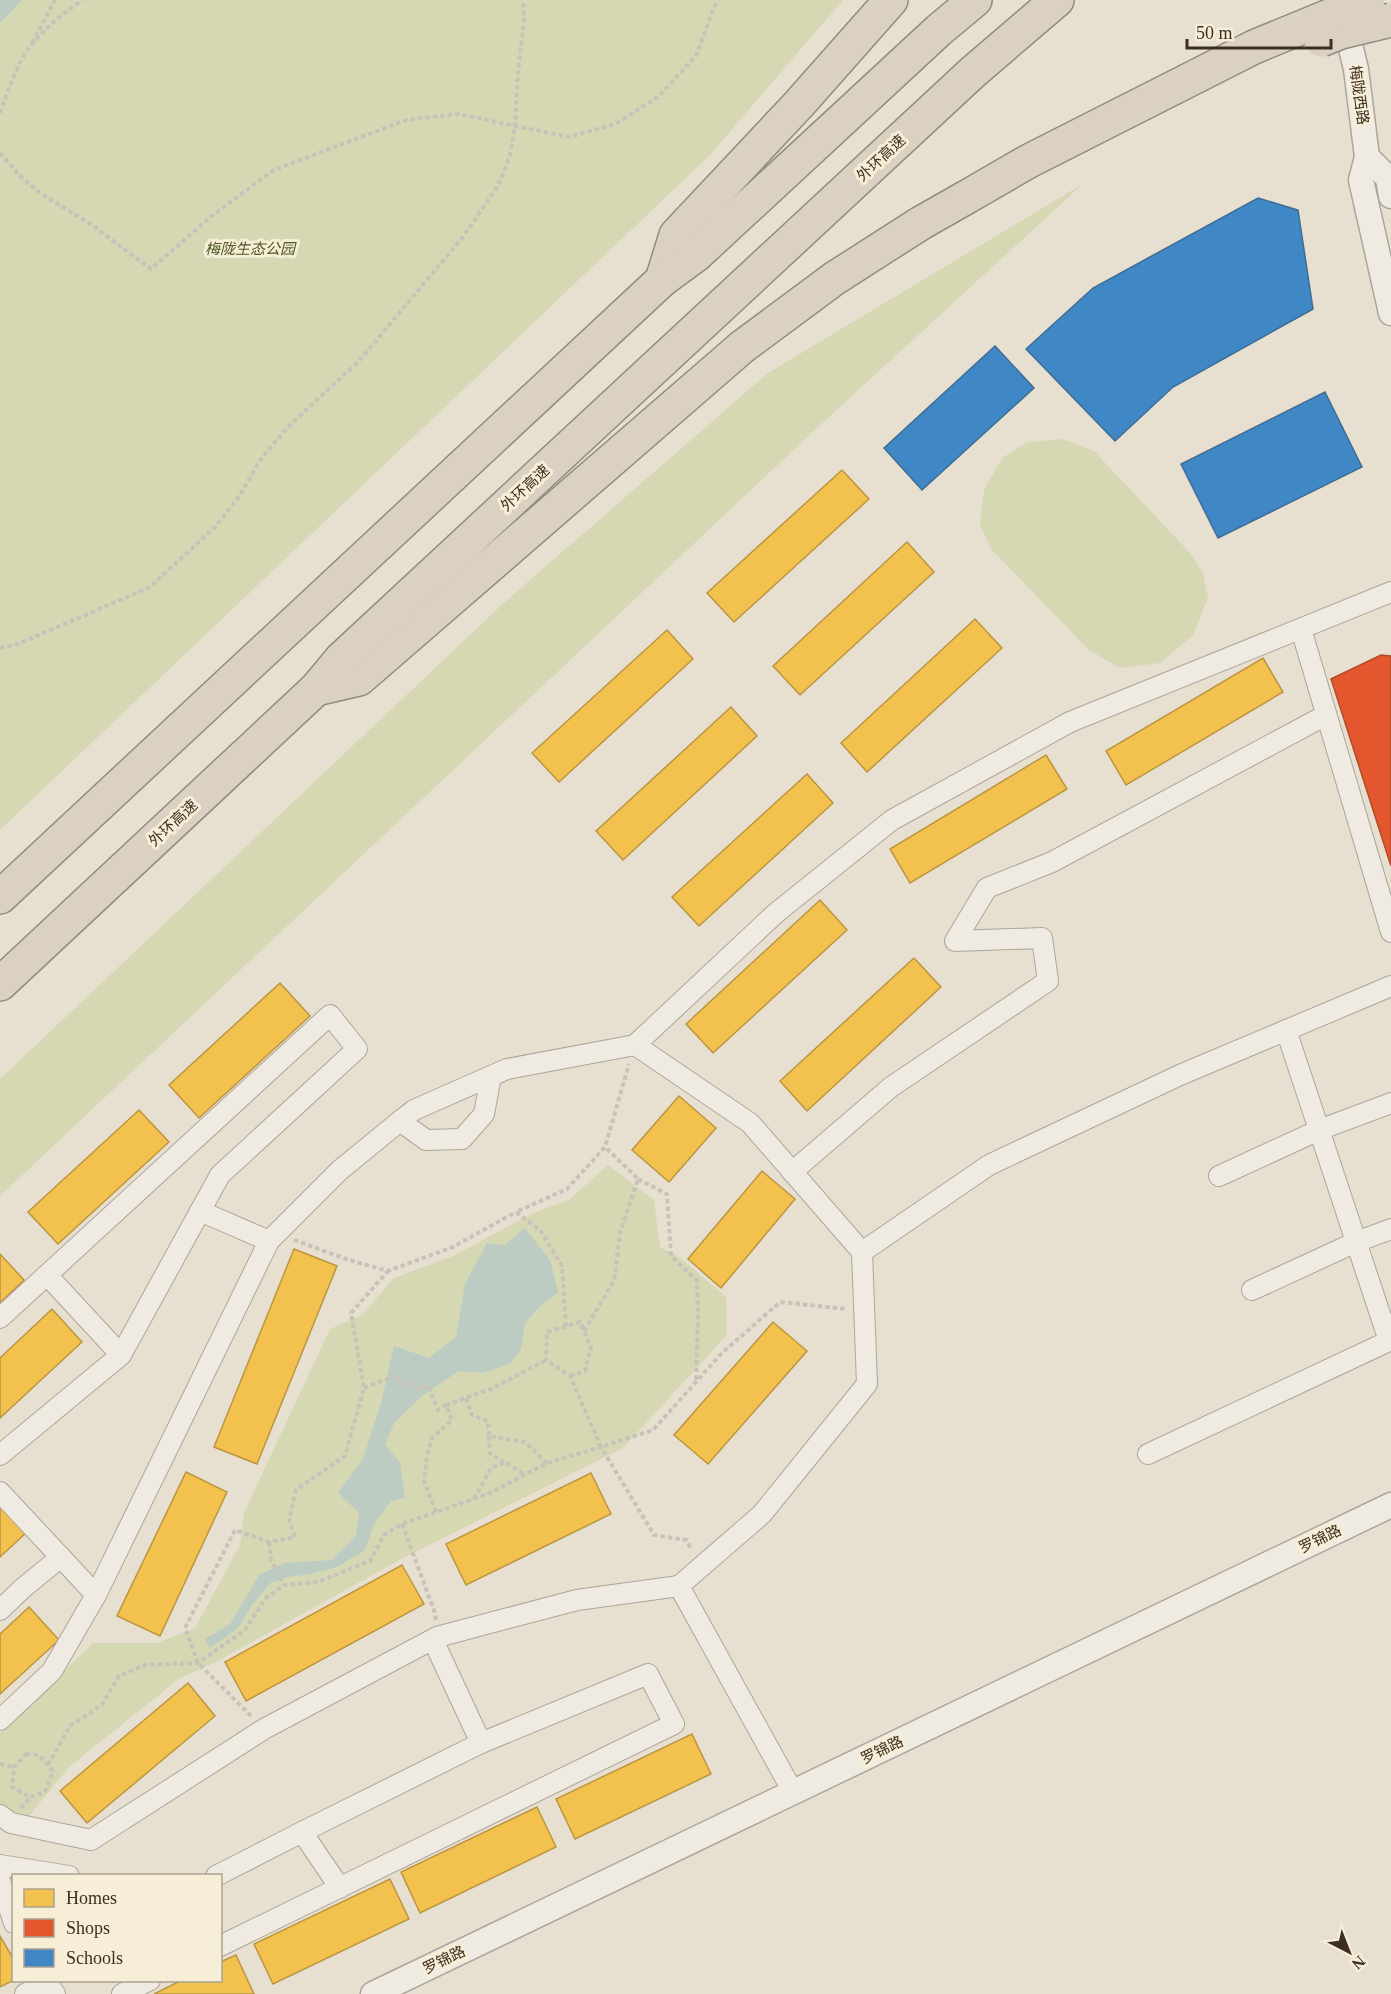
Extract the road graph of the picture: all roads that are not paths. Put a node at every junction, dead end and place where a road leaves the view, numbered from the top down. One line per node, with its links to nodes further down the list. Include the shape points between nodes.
1 (891, 0): 10 (highway, via 676,235)
2 (975, 0): 10 (highway, via 696,255)
3 (1057, 0): 14 (highway, 外环高速, via 973,72 341,659)
4 (1337, 0): 7 (street, 梅陇西路, via 1356,69)
5 (1368, 0): 8 (highway, bridge, via 1254,47)
6 (1391, 20): 8 (highway, bridge, via 1341,32)
7 (1367, 157): 9 (street, via 1388,178); 11 (street, 梅陇西路, via 1361,180)
8 (1029, 161): 14 (highway, bridge, via 835,278 742,347 359,679)
9 (1391, 196)
10 (662, 280): 16 (highway)
11 (1391, 313)
12 (1391, 592): 13 (street)
13 (1301, 629): 15 (street); 21 (street, via 1070,722 892,820 776,913)
14 (316, 689): 18 (highway, 外环高速)
15 (1326, 715): 17 (street); 26 (street, via 1052,862 987,888 955,941 1042,938 1048,981 891,1087)
16 (0, 897)
17 (1391, 932)
18 (0, 984)
19 (1391, 986): 20 (street)
20 (1286, 1030): 25 (street); 32 (street, via 989,1165)
21 (635, 1045): 22 (street, via 507,1069); 26 (street, via 750,1123)
22 (491, 1076): 24 (street, via 414,1110); 24 (street, via 484,1114 462,1139 426,1140)
23 (1391, 1103): 25 (street)
24 (400, 1121): 30 (street, via 340,1170)
25 (1319, 1130): 27 (street); 31 (street)
26 (792, 1172): 32 (street)
27 (1219, 1176)
28 (200, 1210): 30 (street); 33 (street, via 220,1175 357,1049 330,1015); 37 (street)
29 (1391, 1229): 31 (street)
30 (273, 1237): 44 (street)
31 (1356, 1242): 34 (street); 36 (street)
32 (862, 1252): 43 (street, via 867,1384 762,1514)
33 (47, 1275): 35 (street); 37 (street)
34 (1252, 1290)
35 (0, 1318)
36 (1390, 1341): 38 (street)
37 (121, 1354): 39 (street)
38 (1148, 1454)
39 (0, 1455)
40 (0, 1492): 42 (street)
41 (1391, 1505): 49 (street, 罗锦路)
42 (60, 1557): 44 (street); 45 (street)
43 (679, 1586): 46 (street, via 577,1600); 49 (street)
44 (96, 1595): 47 (street, via 52,1671)
45 (0, 1610)
46 (435, 1638): 48 (street); 50 (street, via 264,1729 91,1840 11,1823)
47 (0, 1720)
48 (481, 1743): 51 (street); 56 (street, via 648,1674 674,1724)
49 (794, 1792): 61 (street, 罗锦路)
50 (0, 1815)
51 (302, 1832): 54 (street); 56 (street)
52 (0, 1865): 53 (street)
53 (62, 1874)
54 (218, 1874)
55 (0, 1881): 57 (street)
56 (340, 1888): 58 (street)
57 (12, 1917)
58 (222, 1945)
59 (49, 1985): 60 (street)
60 (25, 1994)
61 (373, 1994)

